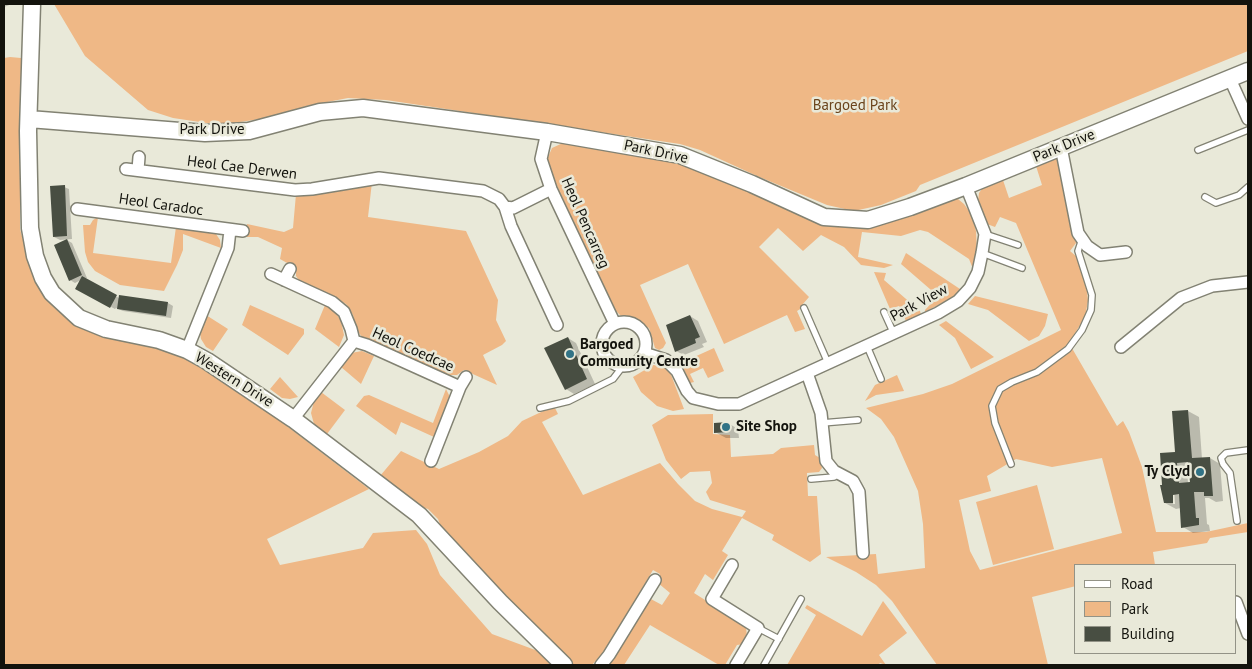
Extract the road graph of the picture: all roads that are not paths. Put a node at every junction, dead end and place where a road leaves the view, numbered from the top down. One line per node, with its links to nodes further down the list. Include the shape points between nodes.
1 (32, 4): 4 (street, Western Drive)
2 (1248, 71): 3 (street, Park Drive)
3 (1230, 79): 5 (street); 8 (street, Park Drive)
4 (29, 119): 7 (street, Park Drive, via 205,133 249,131 320,112 363,108); 39 (street, Western Drive, via 30,228 35,256 52,293 79,318)
5 (1248, 119)
6 (1248, 130): 9 (lane)
7 (547, 132): 13 (street, Park Drive, via 680,155 824,217 868,220); 15 (street, Heol Pencarreg, via 541,160)
8 (1061, 147): 13 (street, Park Drive); 22 (street, via 1078,233)
9 (1198, 150)
10 (139, 158): 12 (street)
11 (126, 169): 12 (street, Heol Cae Derwen)
12 (138, 170): 17 (street, Heol Cae Derwen, via 294,190 379,178 483,190 499,199)
13 (966, 186): 21 (street)
14 (1248, 187): 16 (lane, via 1239,195 1216,203)
15 (551, 188): 17 (street, via 513,208); 33 (street, Heol Pencarreg)
16 (1205, 196)
17 (505, 207): 34 (street)
18 (87, 222): 19 (street, Heol Caradoc, via 83,209)
19 (230, 230): 20 (street, Heol Caradoc); 39 (street, via 228,248)
20 (243, 231)
21 (985, 234): 23 (lane); 25 (street, Park View)
22 (1082, 239): 24 (street, via 1086,246 1100,255); 55 (lane, via 1078,251 1092,296 1092,310 1082,330 1061,355 1037,372 1000,389 992,406)
23 (1018, 245)
24 (1126, 252)
25 (982, 253): 26 (lane); 35 (street, Park View, via 978,272 958,301)
26 (1022, 268)
27 (290, 269): 29 (street)
28 (271, 274): 29 (street, Heol Coedcae)
29 (284, 280): 36 (street, Heol Coedcae, via 332,302 344,312)
30 (1248, 282): 38 (street, via 1212,286 1181,298)
31 (804, 308): 41 (lane)
32 (884, 312): 35 (lane)
33 (615, 324): 40 (street, via 636,326 645,338); 42 (street, via 604,334 602,349 609,361)
34 (557, 325)
35 (894, 334): 37 (street, Park View)
36 (354, 341): 46 (street, Heol Coedcae); 48 (street, Heol Coedcae)
37 (867, 346): 41 (street, Park View); 45 (lane)
38 (1121, 347)
39 (187, 350): 48 (street, Western Drive)
40 (644, 353): 42 (street, via 635,363); 43 (street, Park View, via 666,360 677,371 693,398 718,404 739,404)
41 (828, 363): 43 (street, Park View)
42 (623, 366): 47 (lane, via 613,379 569,401)
43 (807, 373): 50 (street)
44 (466, 377): 46 (street, Heol Coedcae)
45 (881, 379)
46 (460, 387): 51 (street, Heol Coedcae)
47 (540, 408)
48 (293, 419): 67 (street, Western Drive, via 419,515)
49 (858, 420): 50 (lane)
50 (822, 423): 56 (street, via 826,461)
51 (436, 448): 53 (street); 54 (street, Heol Coedcae)
52 (1248, 450): 58 (lane, via 1226,453 1221,458 1230,473)
53 (447, 454)
54 (431, 461)
55 (1011, 464)
56 (838, 473): 57 (lane, via 834,477); 59 (street, via 853,481 859,492)
57 (811, 479)
58 (1237, 521)
59 (863, 553)
60 (732, 565): 64 (street, via 712,599)
61 (655, 580): 68 (street)
62 (801, 599): 66 (lane)
63 (1237, 605): 65 (street)
64 (758, 628): 66 (lane); 69 (street)
65 (1248, 634)
66 (779, 639): 70 (lane)
67 (564, 665)
68 (601, 665)
69 (736, 665)
70 (764, 665)

